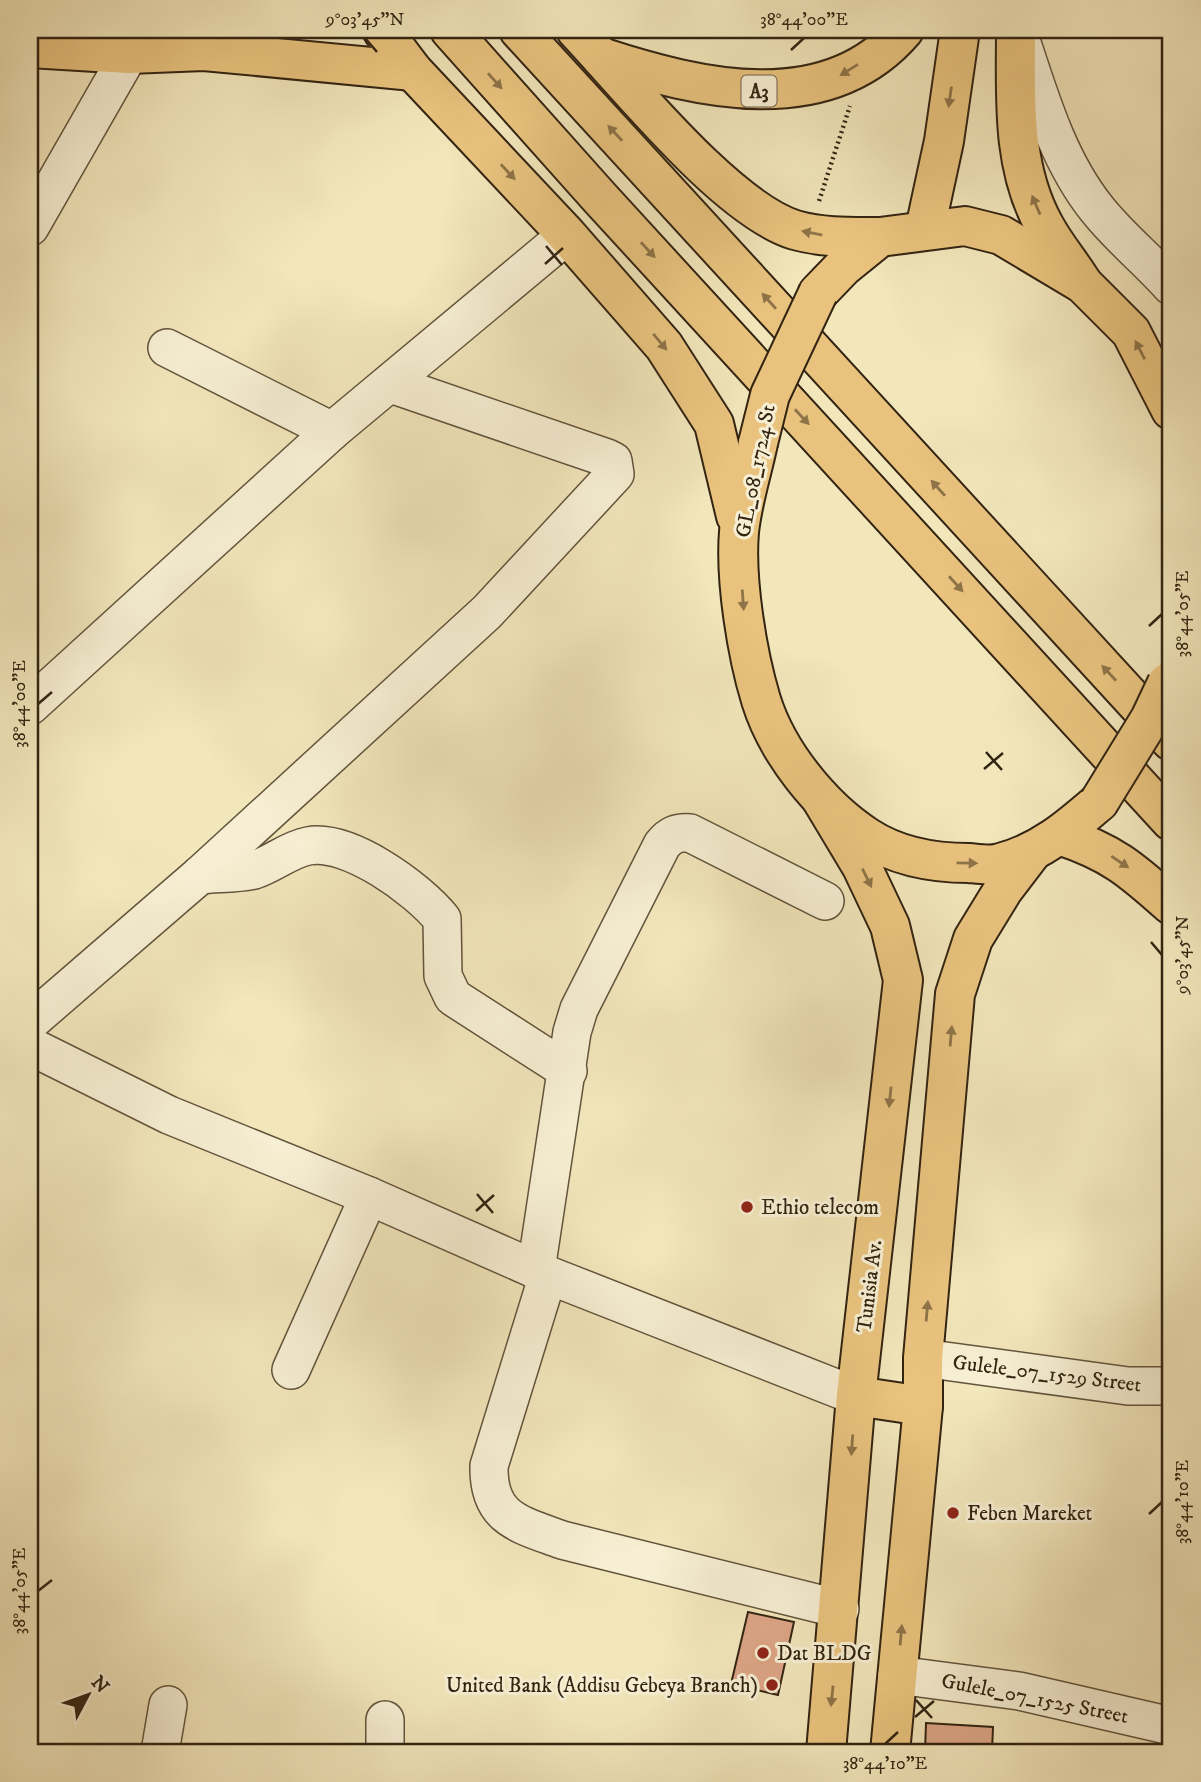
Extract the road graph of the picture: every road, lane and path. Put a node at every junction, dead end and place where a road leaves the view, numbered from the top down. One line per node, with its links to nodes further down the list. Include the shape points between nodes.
1 (382, 30): 11 (main road)
2 (450, 30): 29 (main road, one-way to 29)
3 (519, 30): 27 (main road, one-way to 3)
4 (904, 30): 8 (main road, A3, one-way to 8, via 890,46 838,77 768,91 702,85)
5 (960, 30): 15 (main road, one-way to 15)
6 (1017, 30): 18 (main road, one-way to 6, via 1045,226 1029,190 1017,140); 19 (street, via 1066,160 1097,209)
7 (212, 41): 10 (main road); 11 (main road)
8 (589, 43): 17 (main road, one-way to 8, via 831,237 794,230 762,215 668,130)
9 (30, 48): 10 (main road)
10 (129, 54): 14 (street)
11 (413, 71): 16 (main road, one-way to 16)
12 (852, 100): 13 (path)
13 (819, 202)
14 (30, 227)
15 (925, 229): 17 (main road, GL_08_1724 St); 18 (main road, GL_08_1724 St, via 965,226 1001,235)
16 (567, 235): 21 (street); 24 (main road, one-way to 24, via 664,346 698,397 722,447)
17 (880, 237): 24 (main road, GL_08_1724 St, bridge, via 818,293 769,395)
18 (1083, 284): 22 (main road, GL_08_1724 St, one-way to 18, via 1131,332)
19 (1171, 286)
20 (167, 348): 23 (street)
21 (391, 384): 23 (street); 31 (street, via 607,458 613,461 615,474 487,612)
22 (1171, 410)
23 (332, 431): 26 (street)
24 (739, 532): 28 (main road, GL_08_1724 St, one-way to 28, via 743,606 761,703 784,749)
25 (1169, 676): 30 (main road, GL_08_1724 St, bridge, via 1150,719 1099,802)
26 (30, 706)
27 (1171, 741)
28 (820, 797): 30 (main road, GL_08_1724 St, one-way to 30, via 867,837 910,856 998,864); 42 (main road, Tunisia Av., one-way to 42, via 862,867 890,926 903,980)
29 (1171, 821)
30 (1046, 844): 33 (main road, one-way to 33, via 1097,848 1125,864); 39 (main road, one-way to 30, via 955,994 973,939 1003,890)
31 (200, 875): 34 (street); 36 (street, via 254,870 311,845 327,845 375,864 411,887 442,919 443,976 453,997)
32 (825, 901): 36 (street, via 690,833 669,837 579,1009)
33 (1171, 905)
34 (30, 1022)
35 (30, 1046): 37 (street, via 169,1115)
36 (568, 1071): 38 (street)
37 (369, 1196): 38 (street); 40 (street)
38 (542, 1272): 42 (street); 44 (street, via 489,1465 489,1488 498,1507 522,1525 562,1540)
39 (923, 1359): 41 (street, Gulele_07_1529 Street, via 1128,1386); 43 (main road)
40 (291, 1370)
41 (1171, 1385)
42 (856, 1396): 43 (main road); 44 (main road, Tunisia Av., one-way to 44)
43 (923, 1406): 45 (main road, one-way to 43)
44 (840, 1609): 49 (main road, Tunisia Av., one-way to 49)
45 (897, 1675): 47 (street, Gulele_07_1525 Street, via 1019,1691); 50 (main road)
46 (168, 1705): 48 (street)
47 (1171, 1726)
48 (160, 1752)
49 (826, 1752)
50 (890, 1752)

